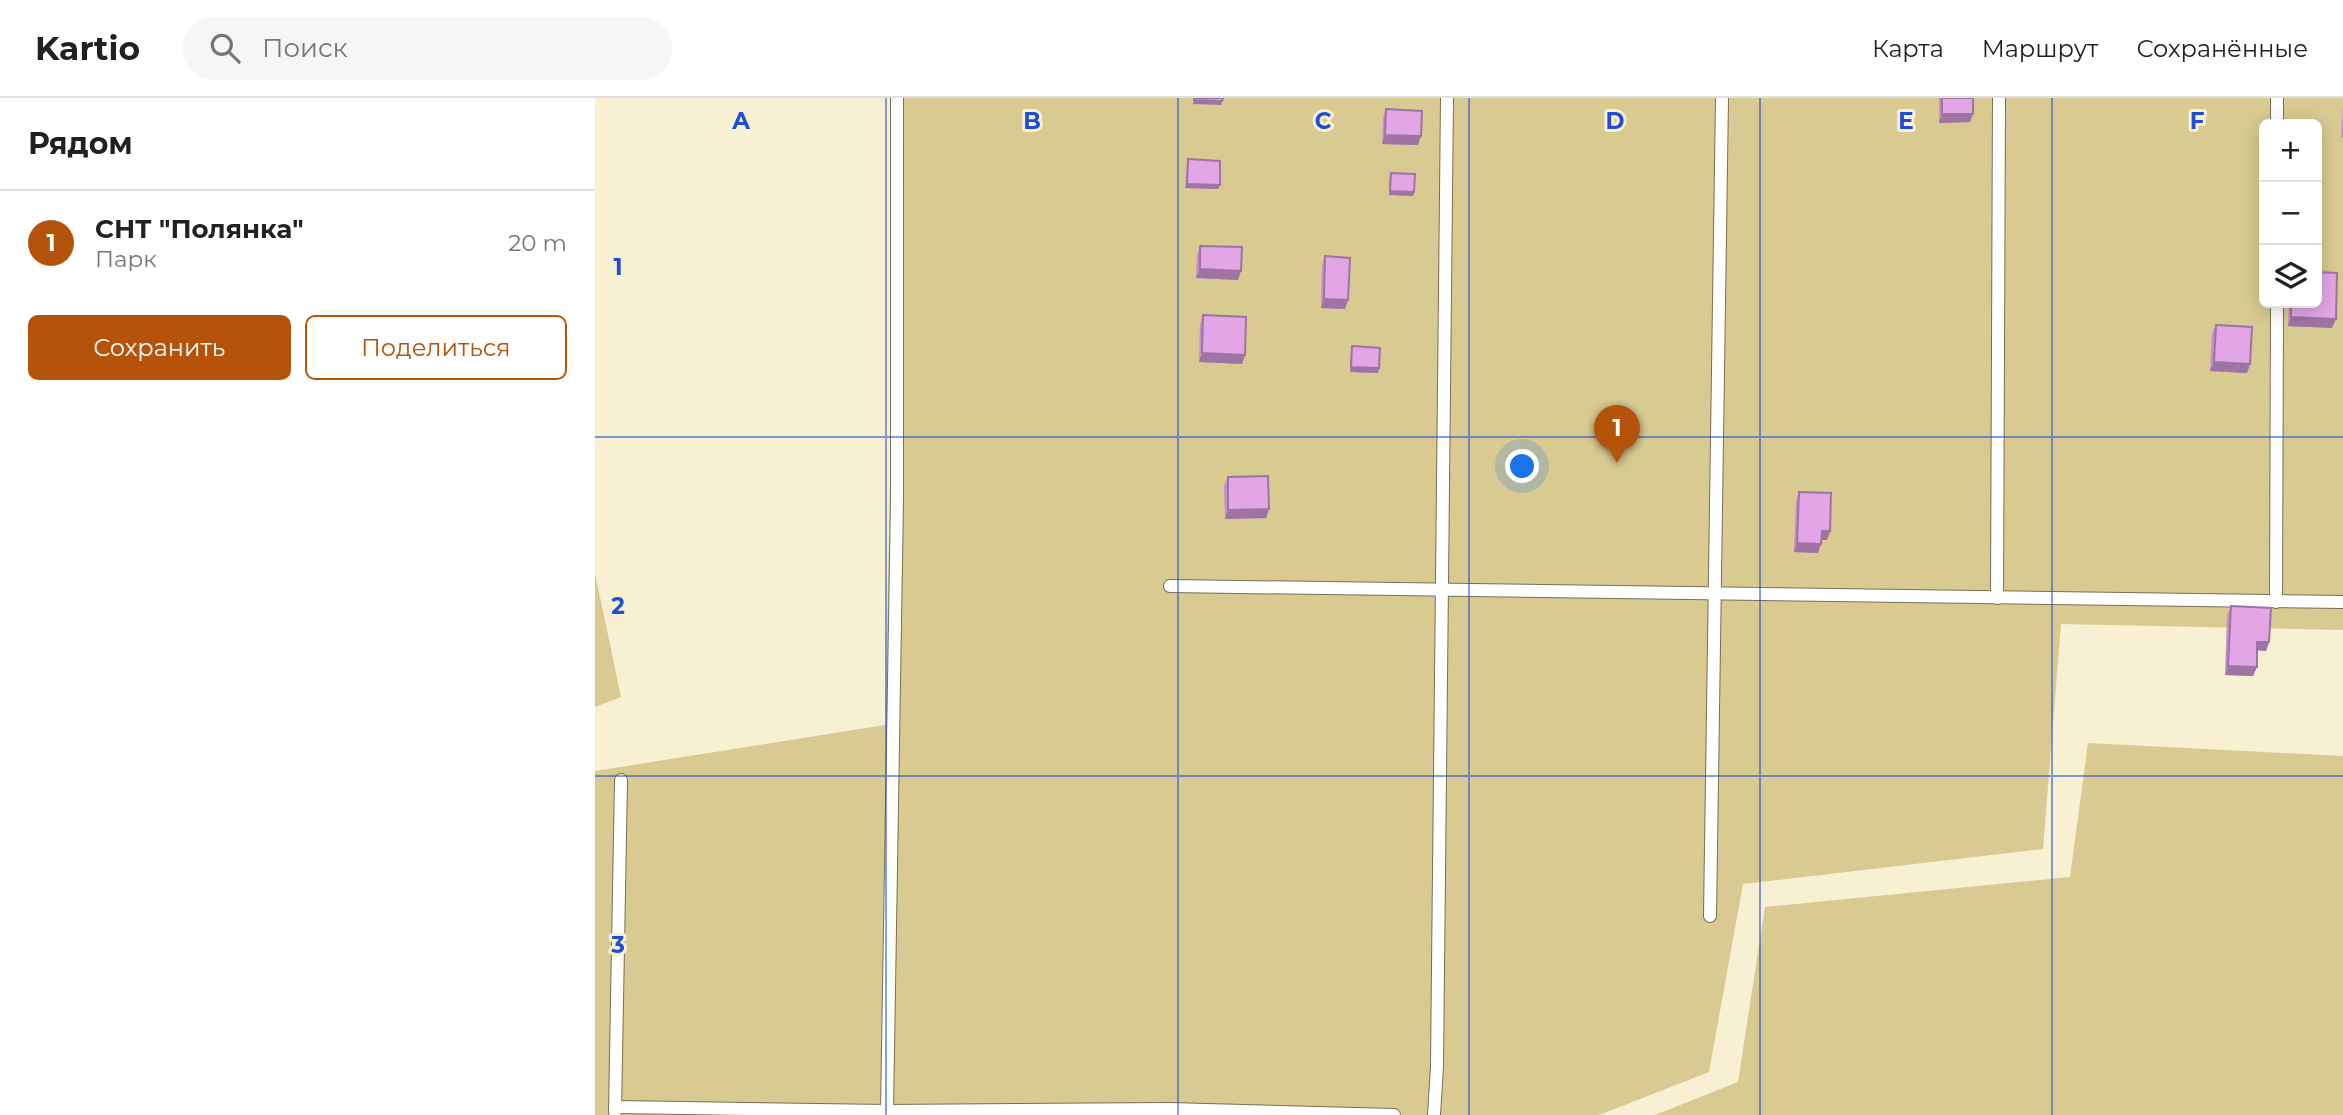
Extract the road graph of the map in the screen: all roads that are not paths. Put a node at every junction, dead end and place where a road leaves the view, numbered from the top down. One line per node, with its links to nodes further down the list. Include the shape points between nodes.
1 (897, 98): 17 (lane, via 897,499)
2 (1447, 98): 9 (lane)
3 (1722, 98): 10 (lane)
4 (1999, 98): 11 (lane)
5 (2277, 98): 6 (lane)
6 (2277, 119)
7 (2277, 308): 12 (lane)
8 (1170, 586): 9 (lane)
9 (1443, 590): 10 (lane); 19 (lane)
10 (1716, 594): 11 (lane); 15 (lane)
11 (1997, 598): 12 (lane)
12 (2276, 602): 13 (lane)
13 (2343, 603)
14 (621, 780): 16 (lane)
15 (1710, 916)
16 (615, 1111): 17 (lane)
17 (887, 1111): 18 (lane, via 1168,1109)
18 (1394, 1115)
19 (1434, 1115)

